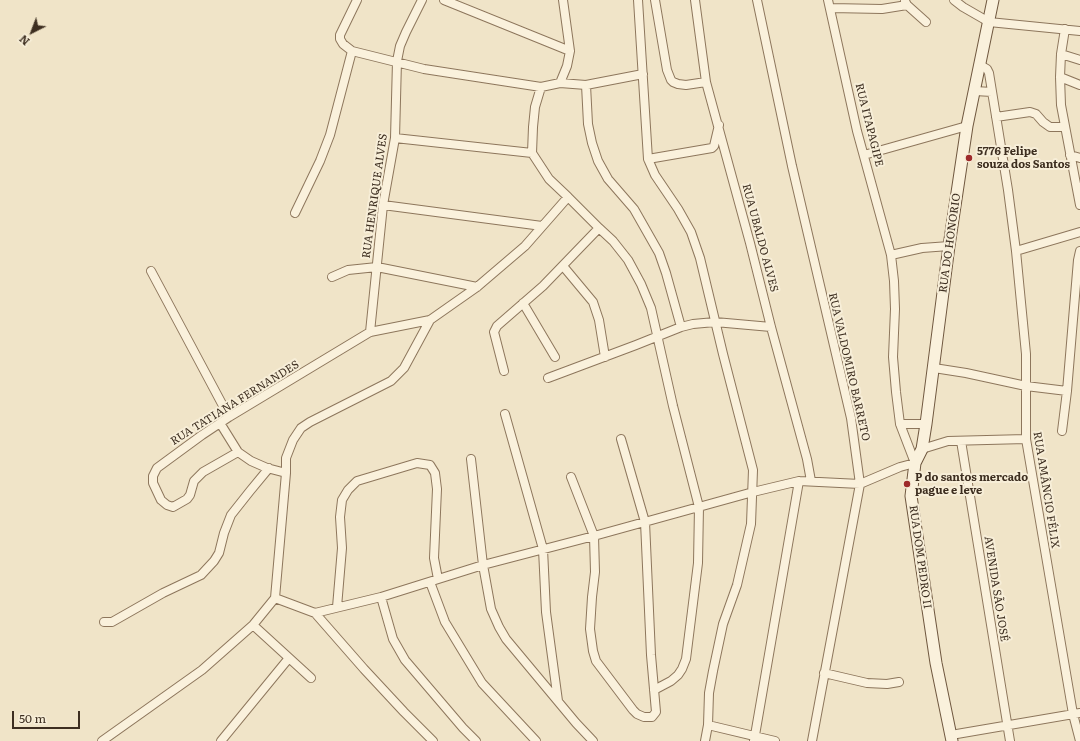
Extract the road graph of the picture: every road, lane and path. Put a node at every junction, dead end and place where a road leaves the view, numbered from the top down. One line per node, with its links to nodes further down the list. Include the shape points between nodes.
1 (357, 0): 17 (street, via 340,35 343,44)
2 (422, 0): 21 (street, RUA HENRIQUE ALVES, via 400,46)
3 (444, 0): 18 (street)
4 (563, 0): 18 (street)
5 (638, 0): 23 (street)
6 (655, 0): 25 (street, via 671,80 686,85)
7 (695, 0): 25 (street, RUA UBALDO ALVES)
8 (757, 0): 90 (street, RUA VALDOMIRO BARRETO, via 794,174 851,418)
9 (954, 0): 14 (street)
10 (993, 0): 14 (street, RUA DO HONORIO)
11 (906, 2): 12 (street, via 882,9); 13 (street)
12 (829, 4): 39 (street, RUA ITAPAGIPE)
13 (926, 22)
14 (989, 22): 15 (street); 22 (street, RUA DO HONORIO)
15 (1065, 29): 16 (street); 19 (street)
16 (1080, 31)
17 (352, 51): 21 (street); 45 (street, via 330,135)
18 (570, 52): 26 (street)
19 (1061, 54): 20 (street); 24 (street)
20 (1080, 60)
21 (397, 62): 29 (street, via 424,69); 36 (street, RUA HENRIQUE ALVES)
22 (980, 65): 30 (street, RUA DO HONORIO); 31 (street, RUA AMÂNCIO FÉLIX, via 989,73)
23 (643, 74): 27 (street); 41 (street)
24 (1060, 77): 28 (street); 35 (street, via 1060,105)
25 (706, 82): 33 (street, RUA UBALDO ALVES)
26 (560, 83): 27 (street); 29 (street)
27 (586, 85): 61 (street, via 588,124 598,161 608,179 634,209 659,253)
28 (1080, 85)
29 (541, 87): 37 (street, via 532,127)
30 (975, 91): 31 (street); 34 (street, RUA DO HONORIO)
31 (992, 92): 32 (street, RUA AMÂNCIO FÉLIX)
32 (996, 117): 35 (street, via 1030,112 1050,127); 50 (street, RUA AMÂNCIO FÉLIX)
33 (719, 125): 41 (street, via 712,148); 62 (street, RUA UBALDO ALVES)
34 (967, 126): 39 (street); 49 (street, RUA DO HONORIO)
35 (1065, 128): 38 (street)
36 (395, 138): 37 (street); 43 (street, RUA HENRIQUE ALVES)
37 (532, 153): 42 (street, via 549,179)
38 (1070, 154): 40 (street); 44 (street)
39 (864, 155): 52 (street, RUA ITAPAGIPE)
40 (1080, 158)
41 (648, 159): 60 (street, via 655,175 691,232)
42 (568, 197): 46 (street); 47 (street)
43 (383, 205): 46 (street); 54 (street, RUA HENRIQUE ALVES)
44 (1080, 205)
45 (295, 213)
46 (542, 226): 57 (street, via 525,246)
47 (599, 228): 53 (street); 64 (street, via 628,260 641,284 651,308)
48 (1080, 232): 50 (street)
49 (949, 246): 52 (street, via 922,248); 67 (street, RUA DO HONORIO)
50 (1016, 251): 70 (street, RUA AMÂNCIO FÉLIX, via 1026,354)
51 (1080, 251): 71 (street)
52 (891, 255): 75 (street, RUA DOM PEDRO II, via 895,309 893,357)
53 (563, 266): 58 (street); 66 (street, via 593,302 599,320)
54 (377, 267): 56 (street, via 348,270); 57 (street); 63 (street, RUA HENRIQUE ALVES)
55 (151, 270): 73 (street)
56 (332, 277)
57 (477, 287): 59 (street)
58 (523, 303): 65 (street); 68 (street, via 500,323 494,332)
59 (430, 320): 63 (street, RUA TATIANA FERNANDES); 86 (street, via 404,368 391,381 301,428 286,458)
60 (715, 322): 61 (street); 62 (street); 91 (street, via 753,470)
61 (681, 327): 64 (street)
62 (771, 327): 89 (street, RUA UBALDO ALVES)
63 (370, 332): 73 (street, RUA TATIANA FERNANDES)
64 (658, 337): 66 (street); 92 (street)
65 (555, 357)
66 (605, 357): 69 (street)
67 (934, 368): 70 (street); 76 (street, RUA DO HONORIO)
68 (504, 371)
69 (548, 378)
70 (1026, 386): 71 (street); 79 (street, RUA AMÂNCIO FÉLIX)
71 (1067, 391): 77 (street)
72 (505, 414): 95 (street)
73 (229, 417): 74 (street, RUA TATIANA FERNANDES)
74 (220, 423): 82 (street); 82 (street, RUA TATIANA FERNANDES, via 157,468 153,483 161,500 173,507 180,504 190,495 198,476)
75 (900, 424): 76 (street); 84 (street, RUA DOM PEDRO II)
76 (926, 424): 81 (street, RUA DO HONORIO)
77 (1062, 431)
78 (621, 439): 93 (street)
79 (1026, 439): 80 (street); 110 (street, RUA AMÂNCIO FÉLIX)
80 (961, 441): 81 (street, via 948,441); 112 (street, AVENIDA SÃO JOSÉ)
81 (922, 449): 84 (street, RUA DO HONORIO)
82 (238, 452): 85 (street, via 251,461)
83 (471, 459): 96 (street)
84 (915, 464): 90 (street, via 900,467); 113 (street, RUA DOM PEDRO II, via 911,496 936,663)
85 (269, 468): 86 (street); 102 (street, via 231,515 218,554 201,575 162,593 112,622)
86 (286, 473): 99 (street)
87 (571, 477): 94 (street)
88 (798, 481): 89 (street); 91 (street); 114 (street)
89 (811, 481): 90 (street)
90 (860, 484): 105 (street, RUA VALDOMIRO BARRETO)
91 (753, 492): 92 (street); 111 (street, via 751,524 745,554 737,585 722,624 713,670)
92 (699, 507): 93 (street); 108 (street, via 698,563 686,659 678,675)
93 (645, 522): 94 (street); 108 (street)
94 (594, 536): 95 (street); 108 (street, via 595,572 590,628 596,661 621,696 641,716 652,717 656,712)
95 (543, 549): 96 (street); 109 (street, via 546,612)
96 (483, 565): 97 (street); 109 (street, via 491,609 499,627 506,639)
97 (434, 580): 98 (street); 100 (street, via 437,489 435,473 430,465 417,463 357,481 342,500 342,548); 119 (street, via 445,622 482,683)
98 (381, 597): 100 (street); 118 (street, via 393,639 405,660)
99 (275, 598): 101 (street); 103 (street)
100 (337, 608): 101 (street)
101 (315, 613): 117 (street)
102 (104, 622)
103 (253, 626): 104 (street); 115 (street, via 202,670)
104 (289, 658): 106 (street); 116 (street)
105 (824, 672): 107 (street, via 868,683); 123 (street, RUA VALDOMIRO BARRETO)
106 (311, 678)
107 (899, 682)
108 (654, 690)
109 (558, 701): 120 (street)
110 (1077, 714): 112 (street); 125 (street, RUA AMÂNCIO FÉLIX)
111 (708, 725): 114 (street); 121 (street)
112 (1006, 725): 113 (street); 124 (street, AVENIDA SÃO JOSÉ)
113 (951, 738)
114 (754, 739): 122 (street)
115 (102, 741)
116 (221, 741)
117 (433, 741)
118 (476, 741)
119 (536, 741)
120 (593, 741)
121 (705, 741)
122 (775, 741)
123 (812, 741)
124 (1010, 741)
125 (1080, 741)

